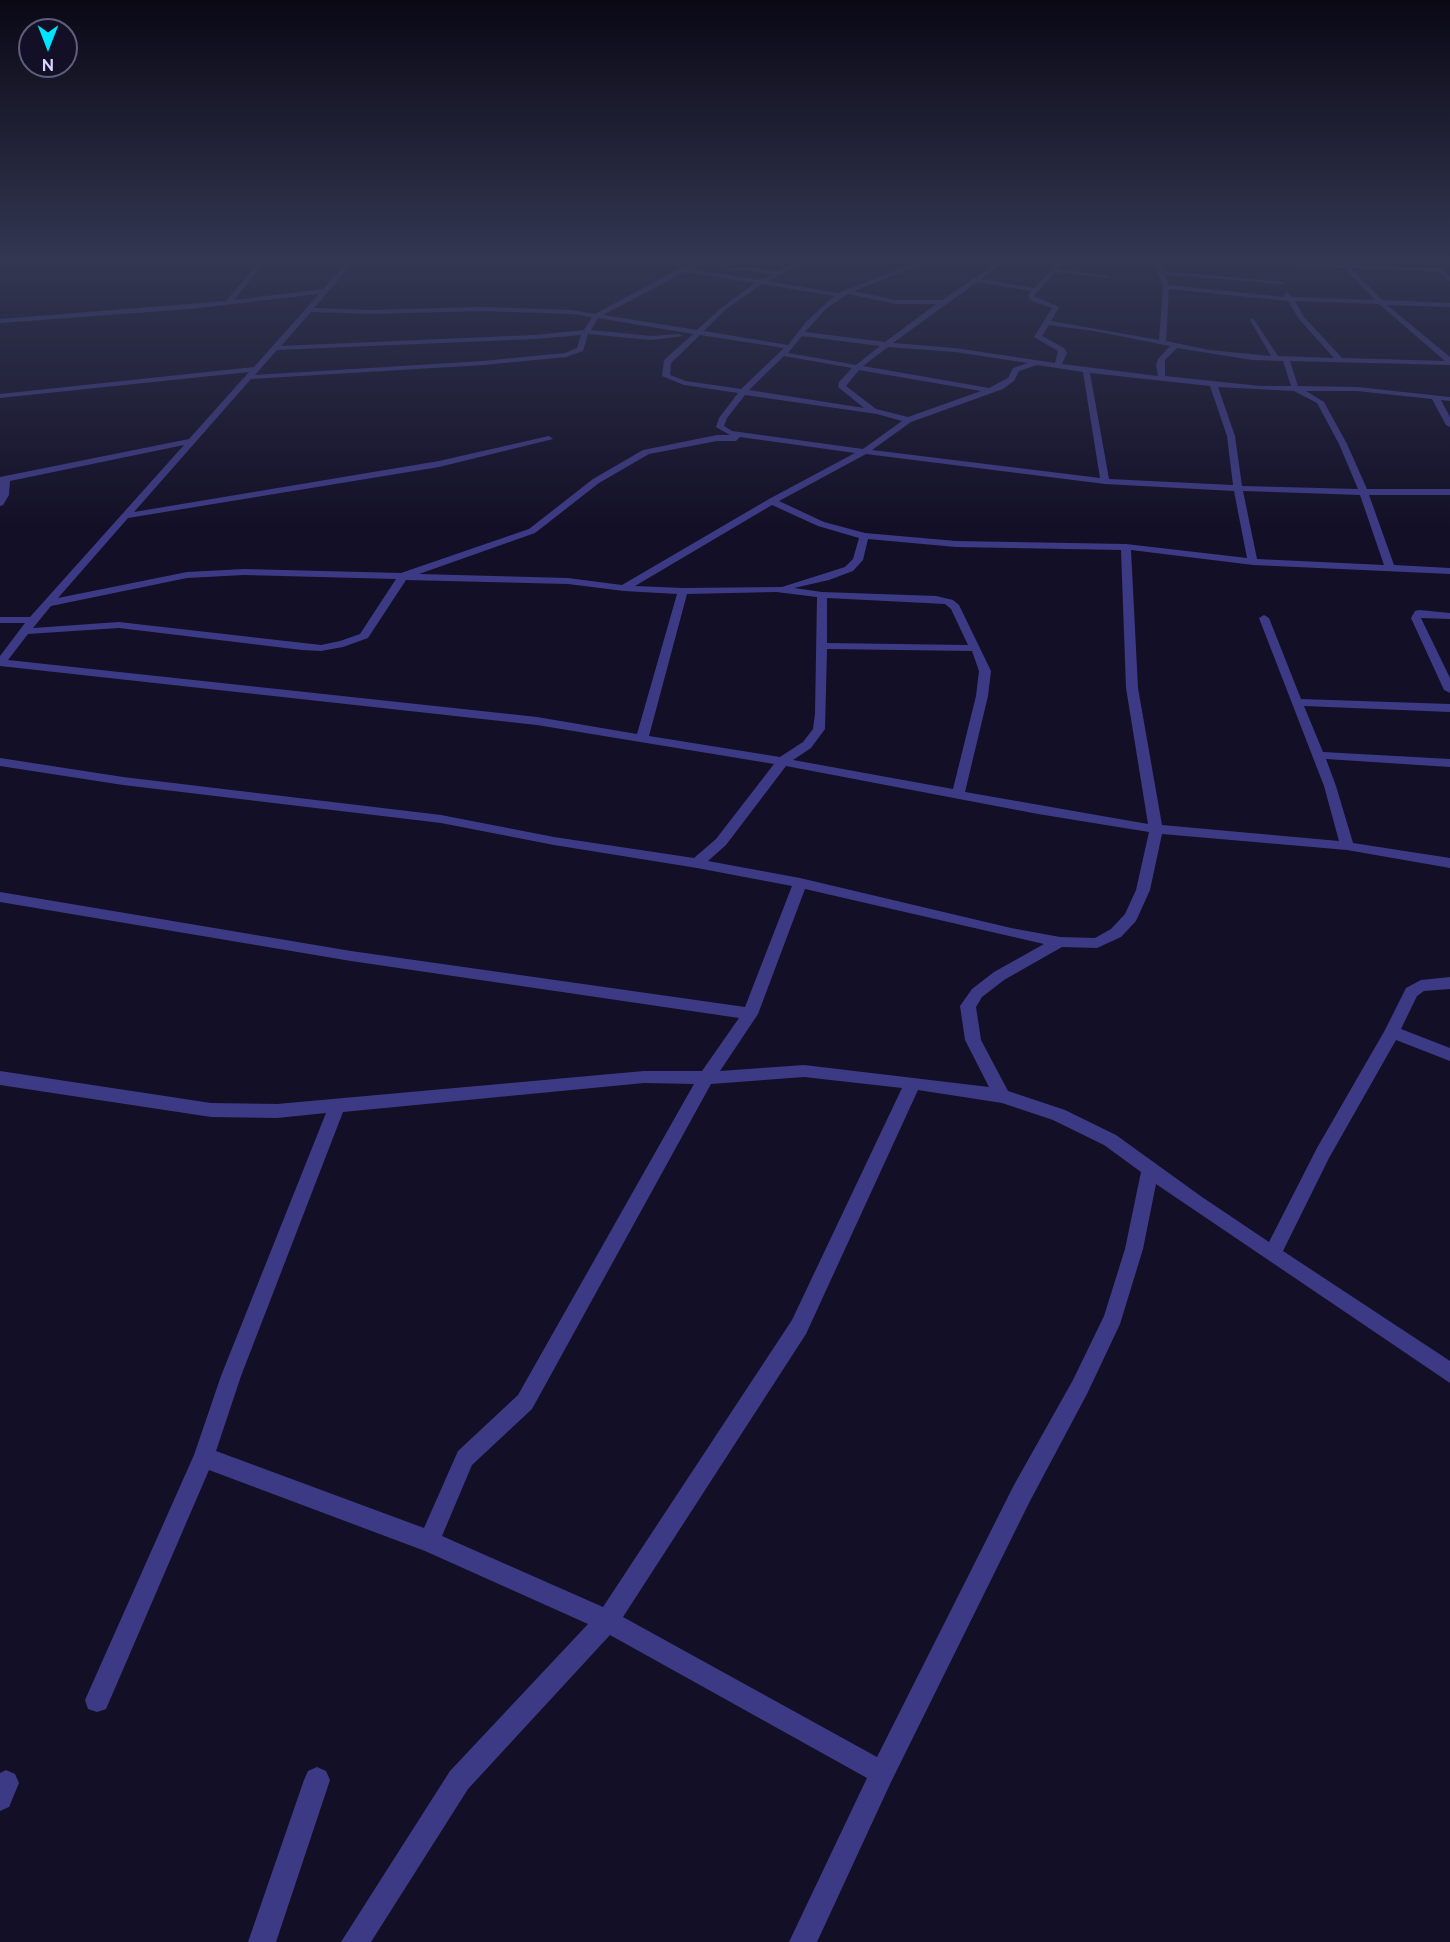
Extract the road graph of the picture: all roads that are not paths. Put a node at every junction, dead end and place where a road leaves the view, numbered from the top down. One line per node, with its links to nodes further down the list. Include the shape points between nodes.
1 (679, 350): 29 (street, via 666,365 670,380)
2 (275, 351): 24 (street)
3 (573, 351): 24 (street, via 560,356)
4 (786, 351): 13 (street)
5 (880, 351): 20 (street)
6 (958, 351): 16 (street)
7 (1061, 351): 21 (street)
8 (1170, 351): 25 (street, via 1160,365)
9 (1203, 351): 14 (street)
10 (1271, 351): 14 (street)
11 (1331, 351): 15 (street)
12 (1437, 351): 18 (street)
13 (783, 354): 20 (street); 29 (street)
14 (1276, 359): 17 (street)
15 (1339, 359): 17 (street); 18 (street)
16 (1009, 360): 19 (street); 22 (street)
17 (1286, 360): 27 (street)
18 (1450, 362)
19 (1035, 364): 21 (street); 22 (street)
20 (857, 367): 28 (street); 33 (street, via 842,387)
21 (1057, 367): 23 (street)
22 (1016, 370): 28 (street, via 1008,383)
23 (1086, 370): 25 (street); 41 (street)
24 (255, 373): 30 (street); 38 (street)
25 (1162, 379): 26 (street)
26 (1213, 384): 27 (street); 42 (street, via 1232,436)
27 (1295, 388): 31 (street); 43 (street, via 1320,402)
28 (990, 390): 34 (street)
29 (742, 392): 33 (street); 36 (street, via 720,427)
30 (0, 396)
31 (1435, 397): 32 (street); 35 (street)
32 (1450, 399)
33 (877, 412): 34 (street)
34 (908, 420): 39 (street)
35 (1450, 425)
36 (757, 438): 39 (street); 53 (street, via 717,438 646,452 596,481 532,531)
37 (549, 439): 47 (street, via 439,464)
38 (192, 441): 40 (street); 47 (street)
39 (865, 451): 41 (street); 45 (street)
40 (3, 479): 46 (street)
41 (1105, 481): 42 (street)
42 (1238, 490): 43 (street); 50 (street)
43 (1364, 492): 44 (street); 51 (street)
44 (1450, 492)
45 (772, 501): 48 (street, via 820,524); 54 (street)
46 (0, 503)
47 (126, 516): 58 (street)
48 (864, 536): 49 (street, via 956,544); 55 (street, via 858,560 849,569)
49 (1126, 547): 50 (street); 76 (street, via 1132,688)
50 (1252, 562): 51 (street)
51 (1390, 567): 52 (street)
52 (1450, 571)
53 (403, 576): 54 (street, via 568,580); 58 (street, via 213,573); 63 (street, via 364,636 332,647 302,647 119,625)
54 (624, 588): 56 (street)
55 (776, 589): 56 (street); 57 (street)
56 (683, 591): 70 (street)
57 (822, 595): 64 (street); 65 (street, via 949,602)
58 (49, 603): 62 (street)
59 (1450, 616): 67 (street, via 1419,613 1416,618)
60 (1264, 618): 68 (street)
61 (0, 620): 62 (street)
62 (33, 620): 63 (street)
63 (25, 631): 66 (street)
64 (822, 646): 65 (street); 72 (street, via 819,729 807,745)
65 (975, 648): 75 (street, via 984,671 982,696)
66 (0, 662): 70 (street, via 537,721)
67 (1450, 690)
68 (1298, 702): 69 (street); 71 (street)
69 (1450, 708)
70 (642, 738): 72 (street)
71 (1318, 755): 74 (street); 77 (street)
72 (783, 761): 75 (street); 78 (street, via 721,842)
73 (0, 762): 78 (street, via 123,781 441,819)
74 (1450, 763)
75 (958, 793): 76 (street)
76 (1156, 829): 77 (street); 82 (street, via 1143,890 1131,917 1116,933 1097,942)
77 (1347, 846): 79 (street)
78 (697, 863): 80 (street)
79 (1450, 863)
80 (800, 883): 82 (street); 84 (street)
81 (0, 897): 84 (street, via 351,956)
82 (1060, 942): 90 (street, via 999,976 977,993 968,1006 972,1040)
83 (1450, 983): 85 (street, via 1421,986 1411,992)
84 (750, 1014): 88 (street)
85 (1392, 1032): 86 (street); 93 (street, via 1323,1153)
86 (1450, 1055)
87 (0, 1078): 91 (street, via 211,1110 277,1111)
88 (706, 1078): 89 (street, via 804,1071); 91 (street, via 644,1077); 96 (street, via 525,1402 465,1458)
89 (913, 1083): 90 (street); 97 (street, via 799,1327)
90 (1002, 1096): 92 (street, via 1090,1130)
91 (337, 1106): 95 (street, via 231,1376)
92 (1150, 1170): 93 (street); 99 (street, via 1134,1249 1113,1318)
93 (1274, 1253): 94 (street)
94 (1450, 1373)
95 (204, 1457): 96 (street); 98 (street)
96 (429, 1541): 97 (street)
97 (607, 1620): 99 (street); 102 (street, via 459,1780)
98 (97, 1700)
99 (882, 1773): 103 (street)
100 (317, 1780): 101 (street)
101 (262, 1942)
102 (355, 1942)
103 (803, 1942)

